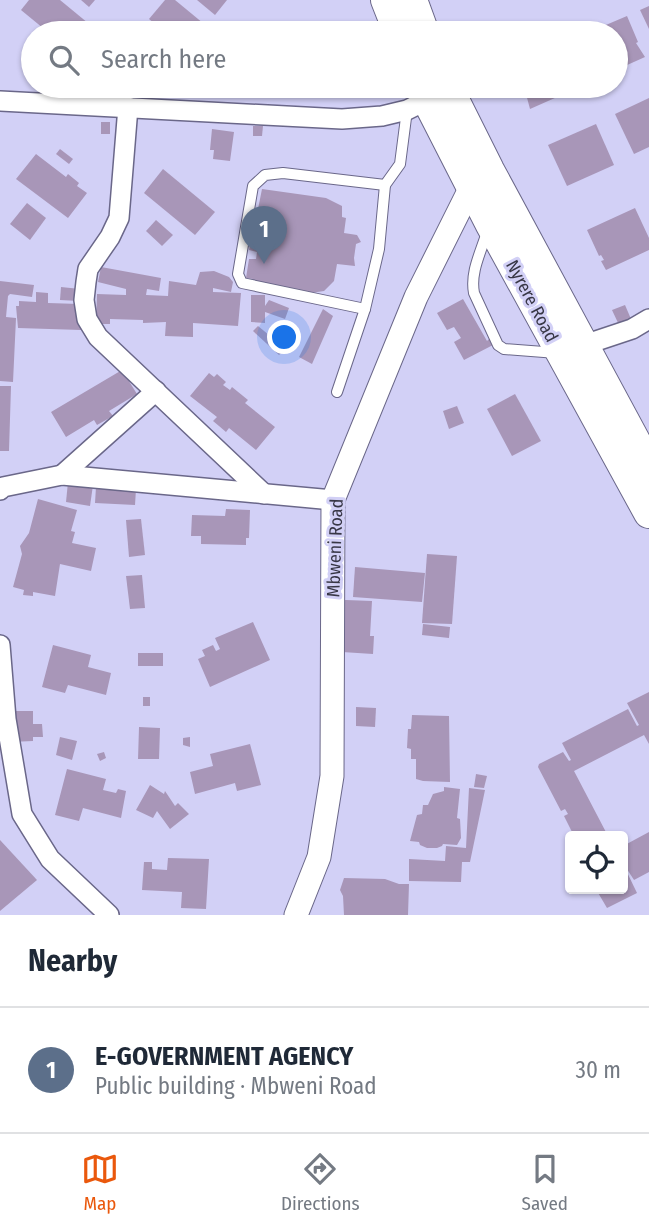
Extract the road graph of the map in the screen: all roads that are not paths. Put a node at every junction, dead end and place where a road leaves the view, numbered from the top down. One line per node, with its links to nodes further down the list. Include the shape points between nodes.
1 (386, 0): 3 (main road)
2 (412, 0): 4 (main road)
3 (394, 21)
4 (420, 21)
5 (421, 98): 9 (street, via 382,116 342,119)
6 (428, 98): 11 (lane, via 400,164)
7 (432, 98): 10 (main road, Nyrere Road)
8 (0, 101): 9 (street)
9 (128, 107): 17 (street, via 119,218 88,269 84,300 87,320 98,337)
10 (480, 178): 12 (main road, Nyrere Road); 16 (main road, Nyrere Road); 23 (street, Mbweni Road, via 416,297)
11 (385, 185): 13 (lane, via 379,249); 13 (lane, via 265,175 253,186 237,274 247,285)
12 (490, 223): 16 (main road, Nyrere Road); 16 (lane, via 472,285 498,345 504,349)
13 (365, 309): 18 (lane)
14 (649, 319): 15 (street)
15 (640, 331): 16 (street)
16 (573, 349): 19 (main road, Nyrere Road); 24 (main road, Nyrere Road)
17 (156, 391): 20 (street); 22 (street)
18 (337, 392)
19 (649, 467)
20 (62, 475): 21 (street); 22 (street)
21 (0, 491)
22 (264, 494): 23 (street)
23 (334, 500): 28 (street, Mbweni Road, via 332,776 319,857)
24 (649, 513)
25 (0, 645): 26 (street)
26 (3, 719): 27 (street, via 22,814 50,859)
27 (109, 915)
28 (296, 915)

